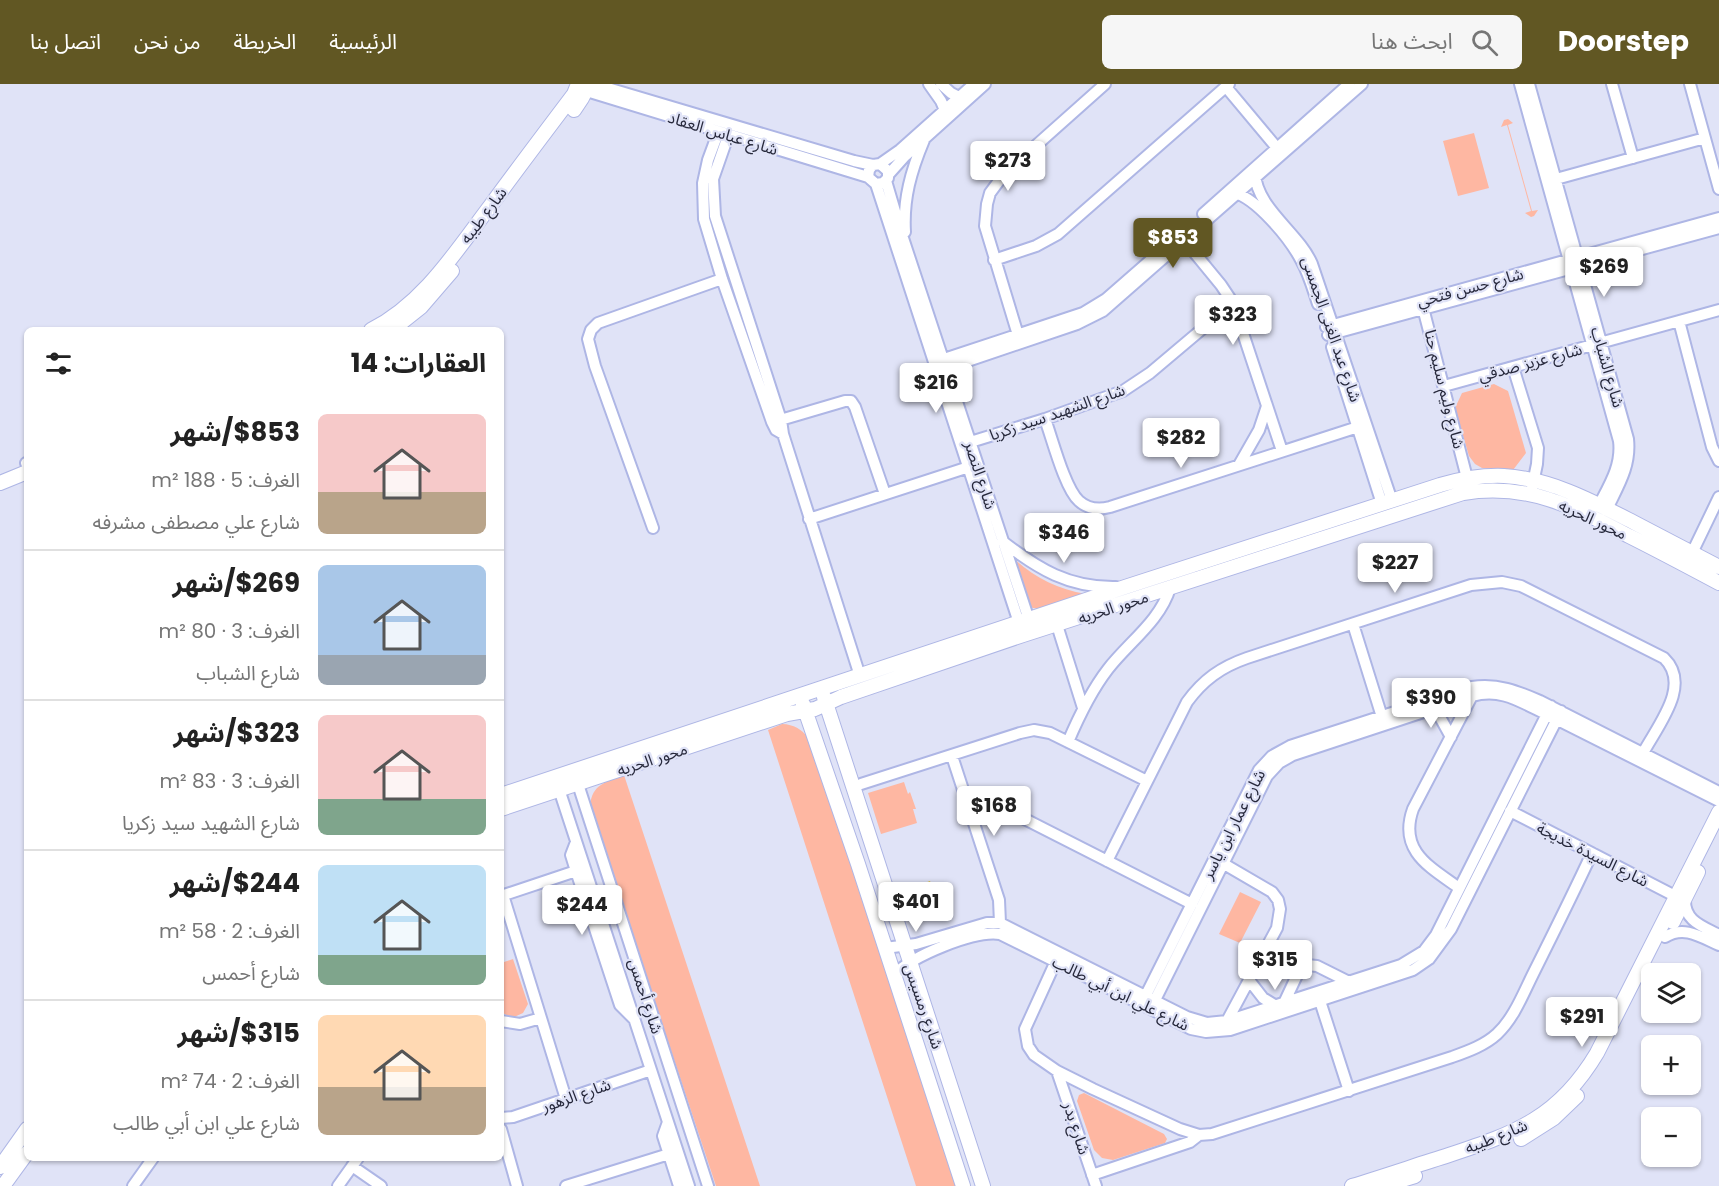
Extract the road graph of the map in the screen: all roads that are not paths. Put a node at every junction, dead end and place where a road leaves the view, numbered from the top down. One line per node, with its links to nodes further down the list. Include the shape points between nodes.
1 (929, 84): 15 (street)
2 (941, 84): 14 (street)
3 (974, 84): 14 (street)
4 (986, 84): 14 (street)
5 (1105, 84): 31 (street, via 996,183 985,215)
6 (1349, 84): 19 (street)
7 (1362, 84): 22 (street)
8 (1520, 84): 32 (street, شارع الشباب)
9 (1529, 84): 24 (street, شارع الشباب)
10 (1612, 84): 20 (street)
11 (1690, 84): 18 (street)
12 (1228, 85): 19 (street); 31 (street, via 1058,234)
13 (585, 86): 16 (street, شارع عباس العقاد); 21 (street, شارع عباس العقاد); 38 (main road, شارع طيبه, via 441,270 412,302); 39 (main road, شارع طيبه, via 444,281)
14 (962, 99): 15 (street)
15 (947, 113): 17 (street); 21 (street)
16 (723, 134): 23 (street, شارع عباس العقاد); 33 (street, via 705,172 703,207); 48 (street, via 713,179 715,216)
17 (925, 138): 23 (street); 30 (street, via 906,192)
18 (1705, 138): 20 (street); 25 (street)
19 (1276, 148): 22 (street)
20 (1633, 158): 24 (street)
21 (877, 165): 23 (street, via 886,168); 23 (street, via 869,170)
22 (1255, 173): 26 (street); 40 (street, شارع عبد الغنى الجمسى, via 1261,195 1310,258)
23 (880, 179): 30 (street, شارع النصر); 43 (street, شارع النصر)
24 (1557, 179): 32 (street, شارع الشباب)
25 (1719, 189)
26 (1234, 192): 29 (street); 40 (street, شارع عبد الغنى الجمسى, via 1253,201 1295,249); 41 (street, via 1106,299 1074,316)
27 (1719, 218): 32 (street, شارع حسن فتحي)
28 (1719, 228): 32 (street, شارع حسن فتحي)
29 (1184, 240): 34 (street); 43 (street, via 1118,300 1094,316)
30 (905, 245): 43 (street, شارع النصر)
31 (994, 260): 41 (street)
32 (1575, 263): 35 (street, شارع حسن فتحي); 42 (street, شارع الشباب)
33 (722, 279): 48 (street); 66 (street, via 598,323 589,334 602,389)
34 (1233, 303): 46 (street); 47 (street, شارع الشهيد سيد زكريا, via 1132,386)
35 (1423, 305): 40 (street, شارع حسن فتحي); 45 (street, شارع وليم سليم حنا)
36 (1719, 310): 37 (street, شارع عزيز صدقي)
37 (1679, 321): 42 (street, شارع عزيز صدقي); 52 (street)
38 (376, 327)
39 (396, 327)
40 (1330, 330): 49 (street, شارع عبد الغنى الجمسى); 63 (street, شارع عبد الغنى الجمسى)
41 (1018, 335): 43 (street)
42 (1597, 344): 44 (street, شارع عزيز صدقي); 64 (street, شارع الشباب, via 1629,447 1626,470)
43 (940, 365): 50 (street, شارع النصر)
44 (1513, 367): 45 (street, شارع عزيز صدقي); 60 (street, via 1538,448)
45 (1444, 386): 58 (street, شارع وليم سليم حنا)
46 (1267, 406): 51 (street); 53 (street)
47 (1045, 418): 50 (street, شارع الشهيد سيد زكريا); 53 (street, via 1074,495 1095,509)
48 (776, 421): 61 (street, via 851,401); 65 (street)
49 (1358, 427): 51 (street); 63 (street, شارع عبد الغنى الجمسى)
50 (965, 444): 54 (street, شارع النصر)
51 (1282, 451): 53 (street)
52 (1719, 461)
53 (1239, 465)
54 (972, 466): 61 (street); 67 (street, شارع النصر)
55 (24, 467): 57 (main road)
56 (24, 468): 59 (main road)
57 (0, 473)
58 (1467, 478): 60 (main road, محور الحريه, via 1502,476); 63 (main road, محور الحريه)
59 (0, 483)
60 (1532, 487): 64 (main road, محور الحريه, via 1569,491); 70 (main road, محور الحريه); 72 (main road, محور الحريه, via 1453,495)
61 (885, 494): 65 (street)
62 (1719, 497): 68 (street)
63 (1387, 502): 71 (main road, محور الحريه)
64 (1603, 507): 68 (main road, محور الحريه)
65 (809, 519): 76 (street)
66 (653, 528)
67 (998, 543): 71 (street, via 1060,578 1092,586); 75 (street, شارع النصر)
68 (1692, 553): 69 (main road, محور الحريه)
69 (1719, 567)
70 (1719, 583)
71 (1125, 587): 75 (main road, محور الحريه)
72 (1170, 588): 74 (main road, محور الحريه); 82 (street, via 1159,612 1106,671)
73 (1353, 624): 86 (street); 89 (street, via 1471,585 1502,582 1530,589 1670,663 1676,677 1675,692); 92 (street, via 1236,662 1212,674 1187,702)
74 (1057, 625): 75 (main road, محور الحريه); 82 (street)
75 (1026, 628): 77 (main road, محور الحريه)
76 (860, 676): 77 (main road, محور الحريه); 78 (main road, محور الحريه)
77 (881, 676): 81 (main road, محور الحريه)
78 (821, 688): 79 (main road, محور الحريه); 81 (main road, شارع رمسيس)
79 (800, 696): 84 (main road, شارع رمسيس); 91 (main road, محور الحريه)
80 (1472, 696): 83 (street, شارع عمار ابن ياسر); 85 (street, شارع عمار ابن ياسر, via 1501,693); 87 (street)
81 (826, 705): 84 (main road, محور الحريه); 117 (main road, شارع رمسيس)
82 (1083, 708): 88 (street)
83 (1435, 708): 87 (street); 106 (street, شارع عمار ابن ياسر, via 1283,760 1267,776)
84 (805, 711): 91 (main road, محور الحريه); 118 (main road, شارع رمسيس)
85 (1554, 713): 86 (street, شارع عمار ابن ياسر, via 1502,687 1479,686); 89 (street, شارع عمار ابن ياسر); 97 (street, شارع عمار ابن ياسر); 100 (street, شارع علي ابن أبي طالب); 108 (street, شارع علي ابن أبي طالب)
86 (1382, 717): 112 (street, شارع عمار ابن ياسر, via 1290,746 1267,760 1258,770)
87 (1451, 737): 108 (street, via 1413,808 1409,827 1412,844 1421,859)
88 (1068, 742): 90 (street, via 1042,731 1027,731); 92 (street)
89 (1643, 753): 95 (street, شارع عمار ابن ياسر)
90 (952, 756): 94 (street); 99 (street)
91 (575, 777): 93 (main road, محور الحريه); 131 (street, شارع أحمس)
92 (1147, 781): 105 (street)
93 (557, 783): 96 (main road, محور الحريه); 98 (main road, محور الحريه); 103 (street, شارع أحمس)
94 (861, 784)
95 (1719, 792)
96 (504, 794)
97 (1719, 801)
98 (504, 808)
99 (969, 809): 105 (street, via 980,801 991,802); 113 (street, via 999,900)
100 (1510, 811): 104 (street, شارع السيدة خديجة); 124 (street, شارع علي ابن أبي طالب, via 1451,929 1430,959 1404,974)
101 (1719, 812): 110 (main road, شارع طيبه)
102 (1719, 831): 110 (main road, شارع طيبه)
103 (576, 842): 107 (street, via 571,855); 128 (street, شارع أحمس)
104 (1592, 853): 110 (street, شارع السيدة خديجة); 136 (street, via 1523,995 1499,1032 1464,1053)
105 (1107, 861): 112 (street)
106 (1224, 864): 122 (street, via 1272,892 1280,909 1277,928); 125 (street, شارع عمار ابن ياسر)
107 (576, 871): 109 (street); 128 (street, via 620,1005)
108 (1459, 888): 123 (street, شارع علي ابن أبي طالب, via 1443,923 1424,951 1408,962)
109 (504, 894)
110 (1680, 898): 114 (street, via 1693,921); 115 (main road, شارع طيبه); 161 (main road, شارع طيبه, via 1597,1053 1557,1103 1504,1137)
111 (504, 901): 127 (street)
112 (1192, 904): 125 (street, شارع عمار ابن ياسر)
113 (1000, 923): 117 (street, via 987,922); 125 (street, شارع علي ابن أبي طالب)
114 (1719, 935)
115 (1665, 937): 116 (street, via 1688,931); 149 (main road, شارع طيبه, via 1599,1066 1564,1110 1522,1138)
116 (1719, 945)
117 (904, 946): 118 (street); 120 (main road, شارع رمسيس)
118 (885, 948): 121 (main road, شارع رمسيس)
119 (1056, 961): 120 (street, شارع علي ابن أبي طالب, via 994,933 977,935); 125 (street, شارع علي ابن أبي طالب); 133 (street, via 1026,1024 1025,1035 1034,1055)
120 (909, 962): 121 (street, شارع علي ابن أبي طالب); 160 (main road, شارع رمسيس)
121 (894, 975): 159 (main road, شارع رمسيس)
122 (1249, 980): 126 (street, via 1263,998); 130 (street)
123 (1349, 982): 126 (street, شارع علي ابن أبي طالب); 126 (street, via 1317,966 1307,966 1299,971)
124 (1320, 1001): 125 (street, شارع علي ابن أبي طالب, via 1214,1033 1191,1029); 136 (street)
125 (1148, 1002): 130 (street, شارع علي ابن أبي طالب, via 1200,1022)
126 (1280, 1005): 130 (street, شارع علي ابن أبي طالب)
127 (541, 1018): 129 (street, via 520,1024); 137 (street)
128 (634, 1019): 132 (street, شارع أحمس)
129 (504, 1021)
130 (1227, 1021)
131 (664, 1054): 132 (street); 134 (street, شارع أحمس)
132 (648, 1059): 135 (street, شارع أحمس)
133 (1057, 1071): 140 (street, via 1180,1129); 148 (street, شارع بدر)
134 (671, 1074): 135 (street, شارع الزهور); 158 (street, شارع أحمس)
135 (653, 1075): 137 (street, شارع الزهور); 139 (street, شارع أحمس)
136 (1349, 1091): 140 (street)
137 (566, 1099): 138 (street, شارع الزهور)
138 (504, 1118)
139 (668, 1122): 143 (street, via 663,1136); 157 (street, شارع أحمس)
140 (1203, 1131): 148 (street, via 1190,1142)
141 (24, 1133): 147 (main road)
142 (504, 1140): 154 (street)
143 (669, 1154): 155 (street); 156 (street)
144 (24, 1157): 150 (main road)
145 (151, 1161): 151 (street)
146 (355, 1162): 152 (street); 153 (street)
147 (0, 1167)
148 (1094, 1181)
149 (1414, 1181): 162 (main road, شارع طيبه)
150 (3, 1186)
151 (133, 1186)
152 (338, 1186)
153 (381, 1186)
154 (517, 1186)
155 (566, 1186)
156 (679, 1186)
157 (689, 1186)
158 (708, 1186)
159 (963, 1186)
160 (983, 1186)
161 (1352, 1186)
162 (1383, 1186)

